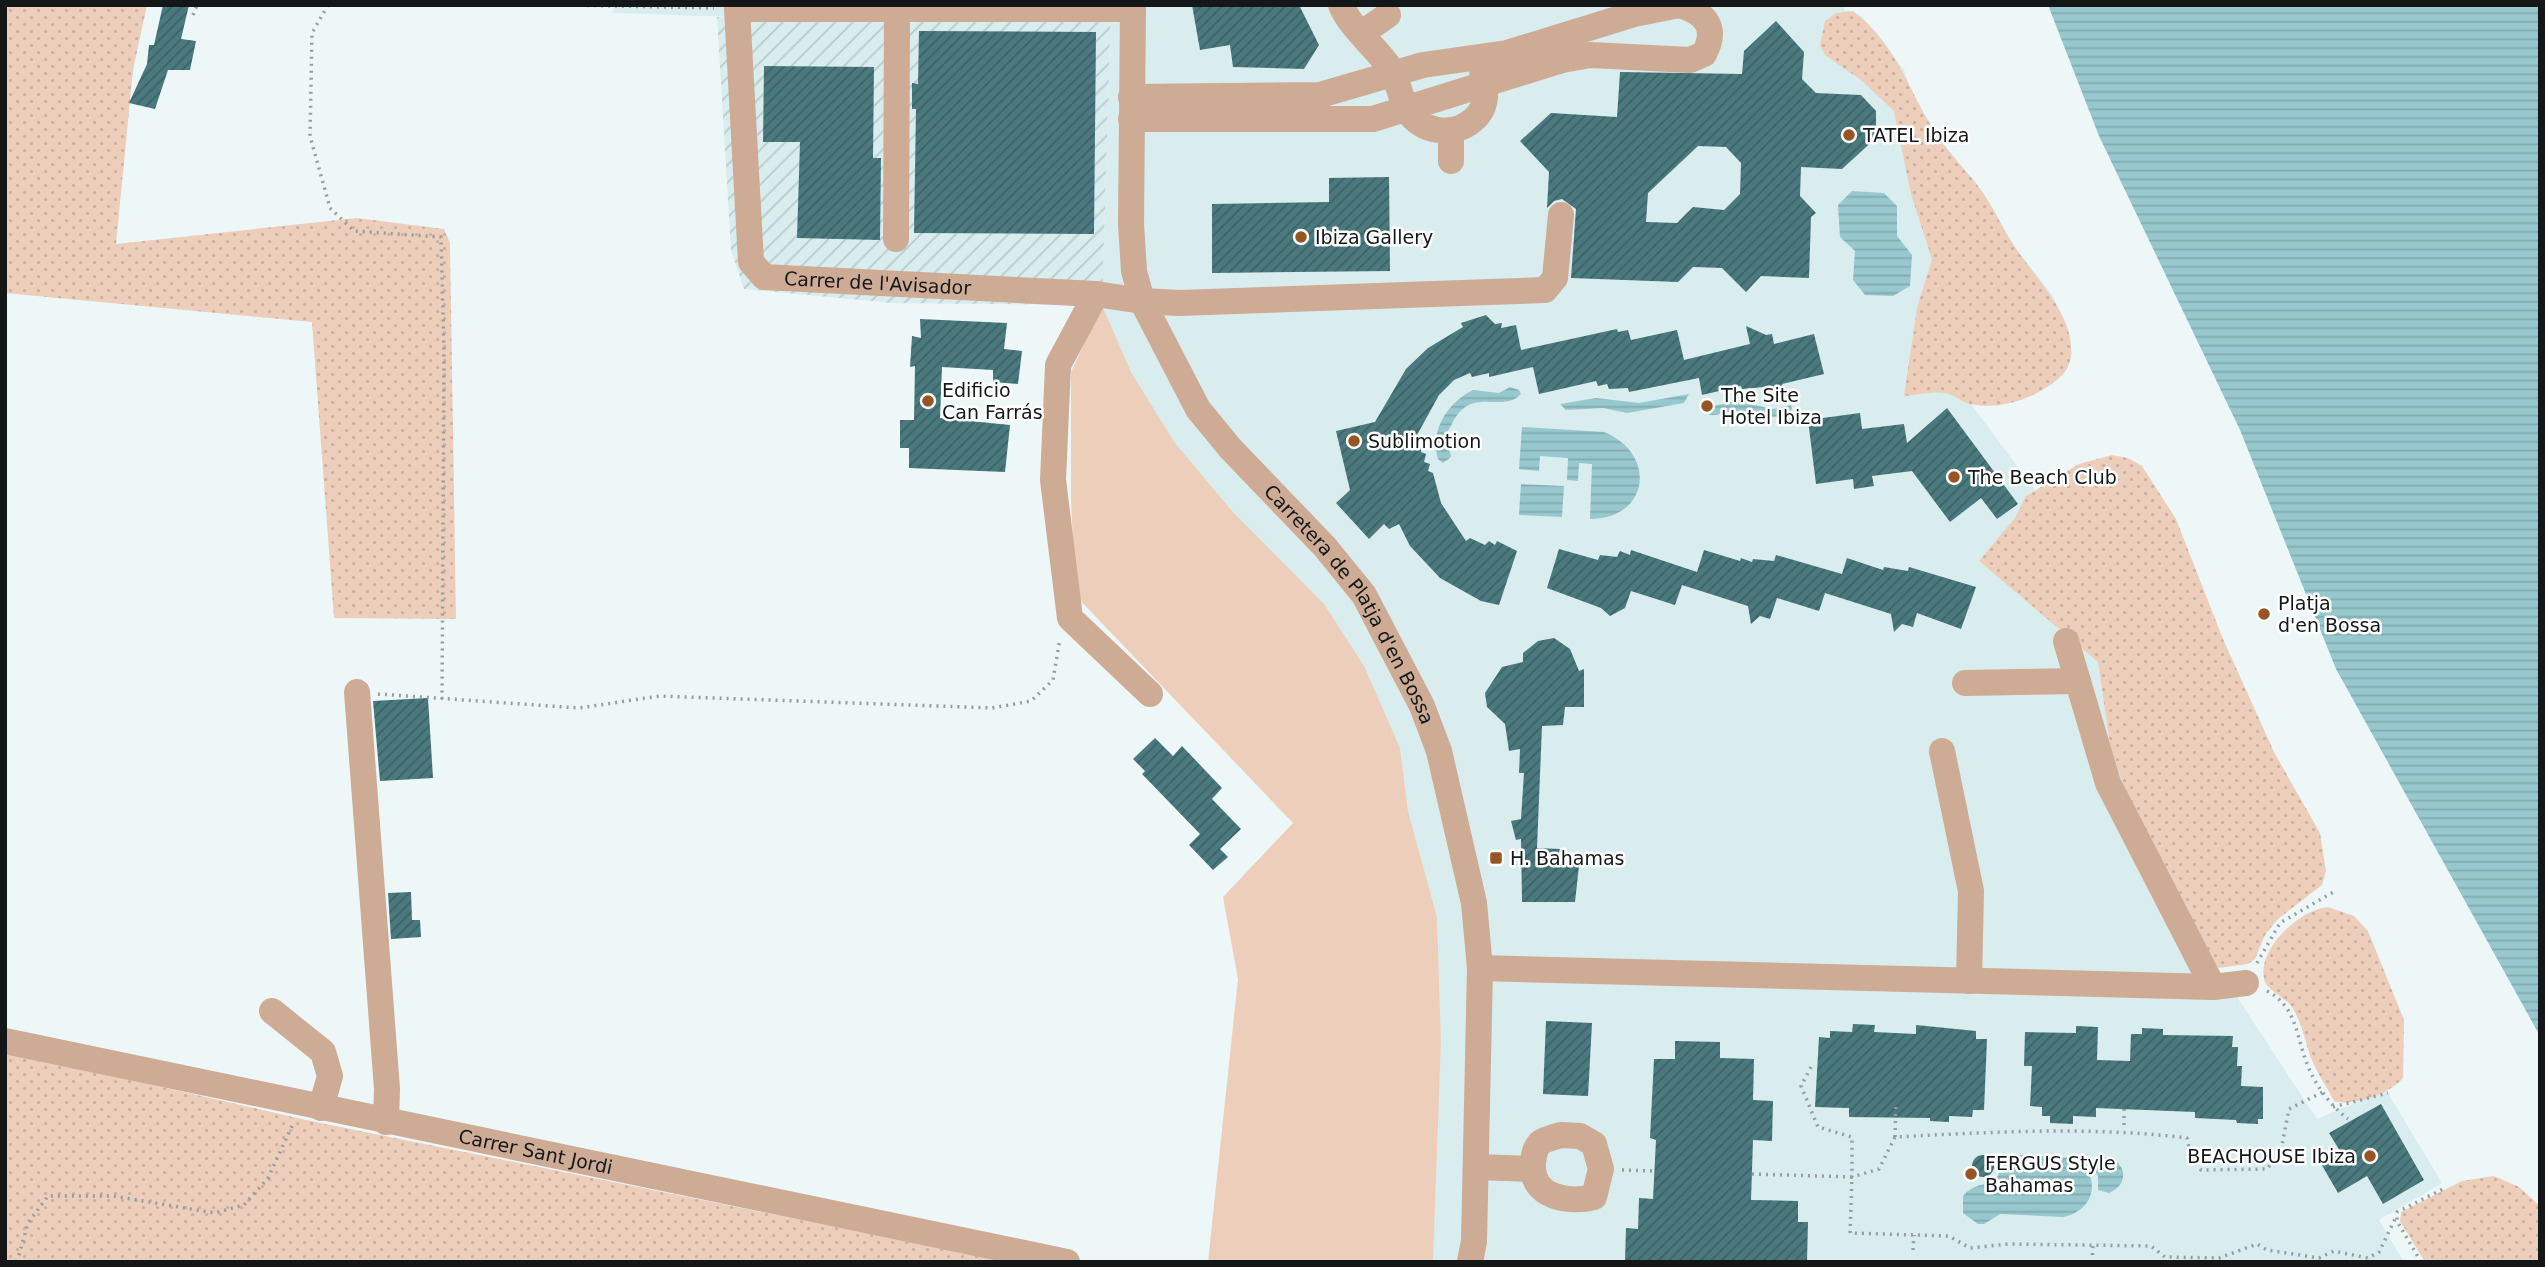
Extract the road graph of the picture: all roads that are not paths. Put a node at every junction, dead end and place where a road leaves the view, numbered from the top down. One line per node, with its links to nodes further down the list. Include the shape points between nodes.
1 (1341, 5): 6 (street)
2 (1680, 5): 7 (street, via 1634,14 1519,50); 7 (street, via 1697,10 1711,32 1704,54 1690,60 1590,55)
3 (897, 7): 4 (street); 14 (street); 15 (street, Carrer de l'Avisador, via 737,9 751,262 764,277)
4 (1133, 7): 9 (street, Carretera de Platja d'en Bossa)
5 (1388, 15): 6 (street)
6 (1362, 33): 8 (street)
7 (1482, 71): 8 (street, via 1423,65); 10 (street); 11 (street, via 1485,103 1477,117)
8 (1395, 73): 9 (street, via 1320,95); 10 (street)
9 (1131, 108): 10 (street, via 1373,119); 16 (street, Carretera de Platja d'en Bossa, via 1132,251)
10 (1407, 111): 11 (street, via 1431,129)
11 (1451, 132): 12 (street)
12 (1451, 161)
13 (1562, 215): 16 (street, Carrer de l'Avisador, via 1555,278 1545,290)
14 (896, 239)
15 (1096, 293): 16 (street, Carrer de l'Avisador); 21 (street, via 1058,365 1053,480 1070,618)
16 (1142, 301): 23 (street, Carretera de Platja d'en Bossa, via 1198,409 1325,547 1364,595 1393,647 1442,761 1474,903)
17 (2066, 640): 18 (street)
18 (2078, 681): 19 (street); 26 (street, via 2108,783)
19 (1965, 682)
20 (357, 692): 30 (street)
21 (1150, 694)
22 (1942, 751): 24 (street, via 1971,891)
23 (1480, 968): 24 (street); 31 (street, Carretera de Platja d'en Bossa)
24 (1969, 981): 26 (street)
25 (2253, 985): 26 (street)
26 (2213, 987)
27 (272, 1011): 29 (street, via 323,1052 330,1076)
28 (5, 1041): 29 (street, Carrer Sant Jordi)
29 (312, 1107): 30 (street, Carrer Sant Jordi)
30 (386, 1122): 34 (street, Carrer Sant Jordi)
31 (1476, 1167): 32 (street); 33 (street, Carretera de Platja d'en Bossa)
32 (1533, 1169)
33 (1474, 1255)
34 (1067, 1262)

